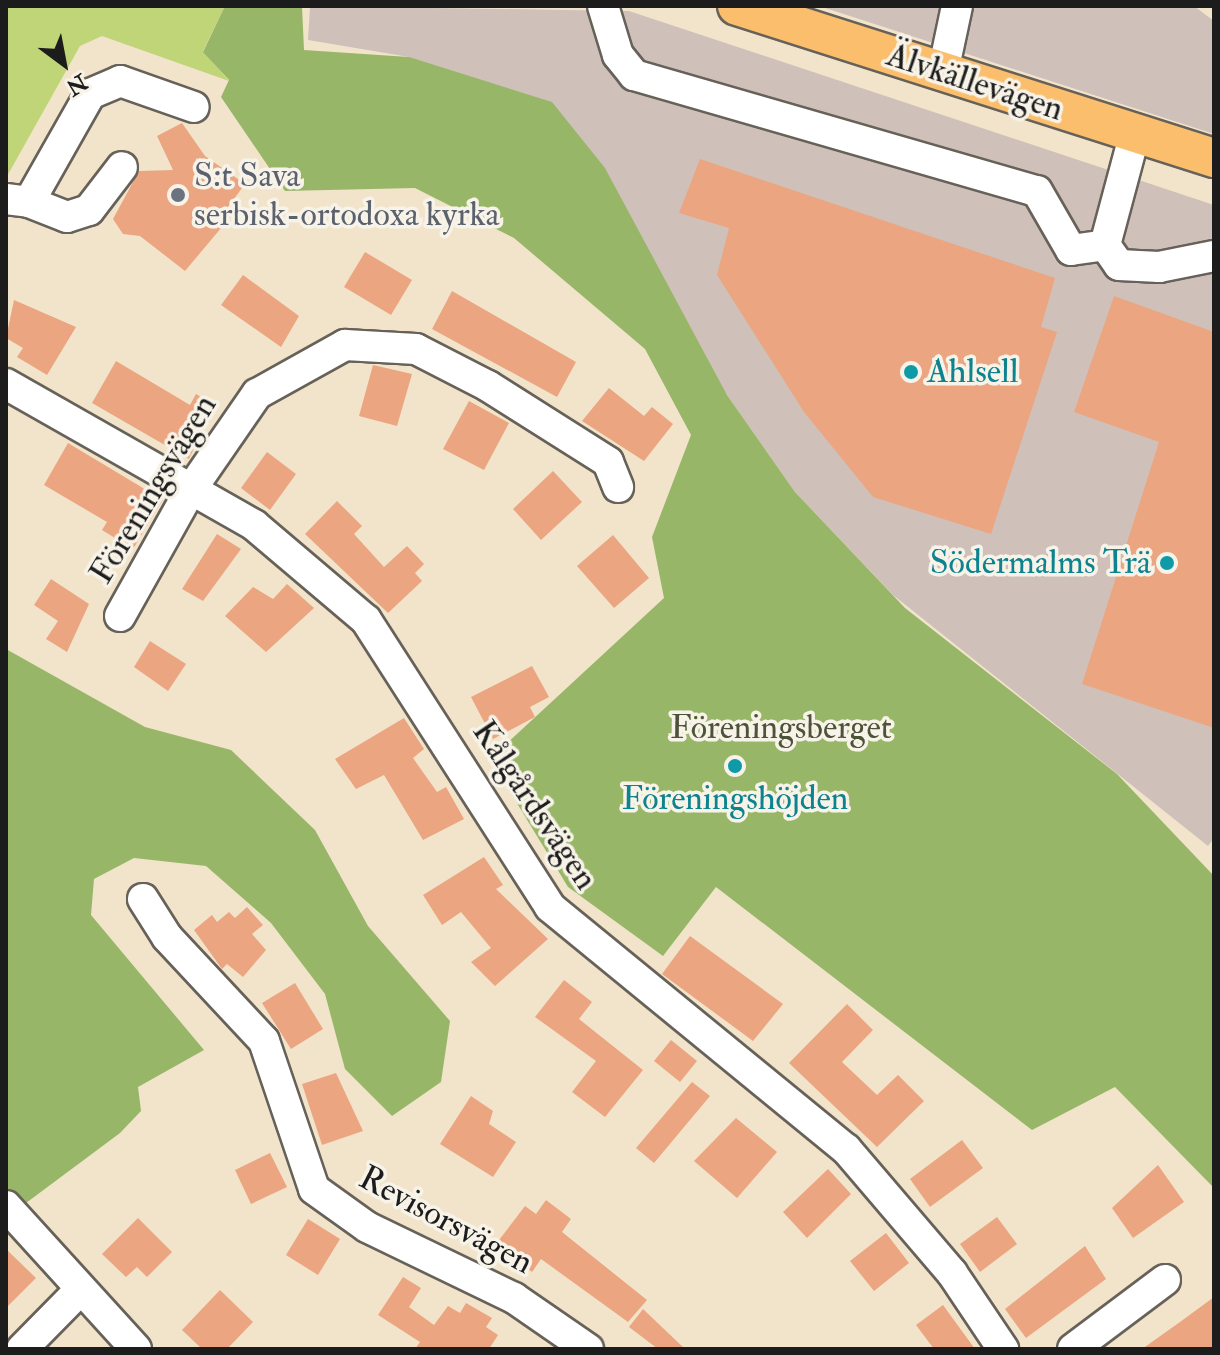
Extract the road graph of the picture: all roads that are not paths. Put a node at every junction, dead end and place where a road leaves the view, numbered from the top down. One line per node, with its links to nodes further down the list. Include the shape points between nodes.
1 (603, 6): 10 (street, via 618,55 634,75 1037,191 1071,250)
2 (737, 6): 4 (main road, Älvkällevägen)
3 (957, 6): 4 (street)
4 (943, 72): 6 (main road, Älvkällevägen)
5 (194, 107): 9 (street, via 120,81 90,94)
6 (1135, 133): 7 (main road, Älvkällevägen); 10 (street)
7 (1214, 158)
8 (122, 167): 9 (street, via 89,210 67,217)
9 (17, 201)
10 (1105, 245): 11 (street, via 1119,265 1159,267)
11 (1214, 256)
12 (6, 384): 14 (street, Kålgårdsvägen)
13 (618, 487): 14 (street, Föreningsvägen, via 608,462 488,386 416,349 345,345 257,394)
14 (190, 491): 15 (street, Föreningsvägen); 23 (street, Kålgårdsvägen, via 254,525 366,620 550,907 846,1149 952,1273)
15 (120, 616)
16 (143, 899): 22 (street, Revisorsvägen, via 167,937 264,1041 314,1189 367,1227 514,1298)
17 (6, 1206): 19 (street)
18 (1165, 1280): 24 (street)
19 (79, 1291): 20 (street); 21 (street)
20 (22, 1349)
21 (136, 1349)
22 (588, 1349)
23 (1003, 1349)
24 (1073, 1349)

